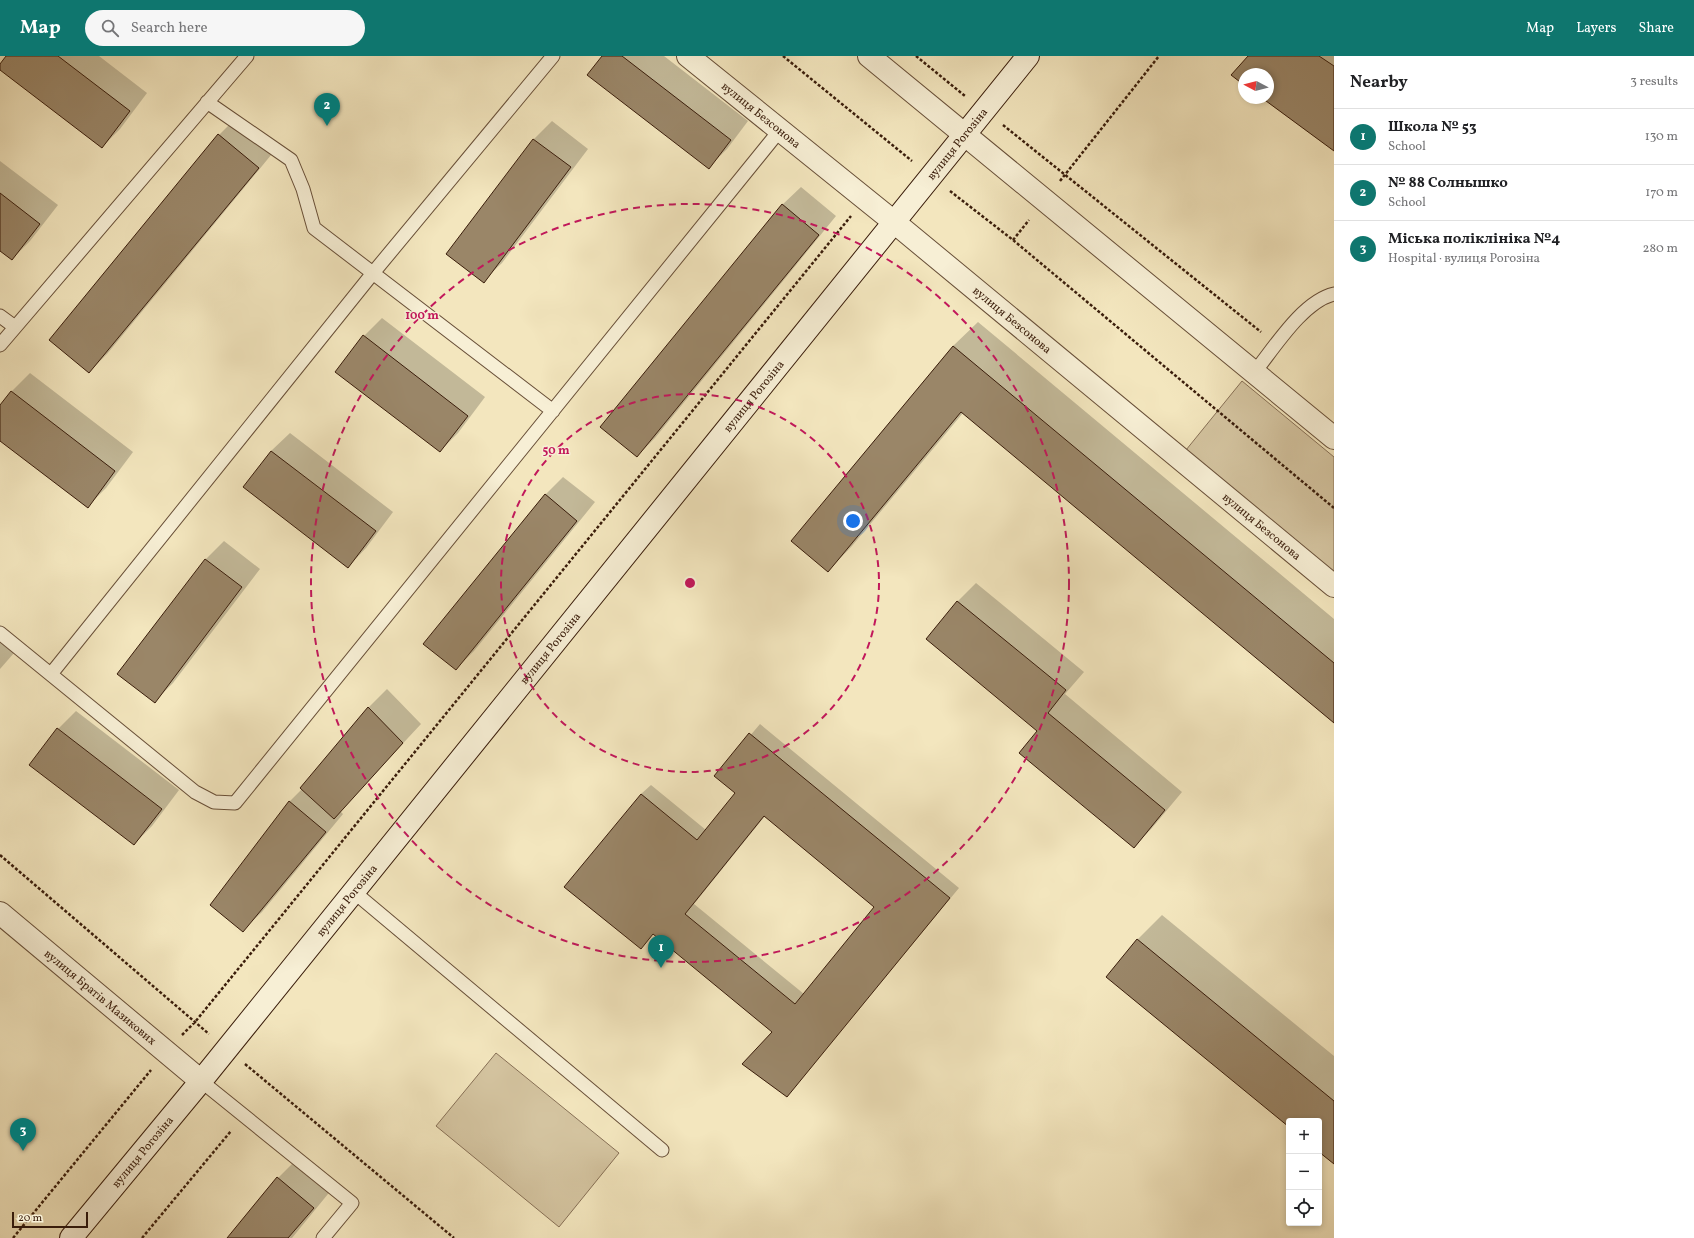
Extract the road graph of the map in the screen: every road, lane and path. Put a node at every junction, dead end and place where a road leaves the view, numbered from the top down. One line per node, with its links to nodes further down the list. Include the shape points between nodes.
1 (247, 56): 9 (lane)
2 (553, 56): 19 (lane)
3 (688, 56): 11 (street, вулиця Безсонова)
4 (783, 56): 14 (path)
5 (869, 56): 12 (street)
6 (916, 56): 10 (path)
7 (1028, 56): 10 (street, вулиця Рогозіна)
8 (1159, 56): 13 (path)
9 (207, 102): 19 (lane, via 291,160 303,189 314,228); 22 (lane)
10 (984, 110): 12 (street, вулиця Рогозіна); 13 (path)
11 (780, 130): 15 (street, вулиця Безсонова); 26 (lane)
12 (965, 134): 14 (street, вулиця Рогозіна); 16 (street)
13 (1066, 174): 16 (path); 24 (path)
14 (931, 176): 17 (street, вулиця Рогозіна); 18 (path)
15 (865, 199): 17 (street, вулиця Безсонова); 34 (path, via 196,1022)
16 (1045, 200): 18 (path); 25 (street)
17 (894, 222): 29 (street, вулиця Безсонова); 32 (street, вулиця Рогозіна)
18 (1013, 240): 28 (path)
19 (373, 273): 26 (lane); 31 (lane)
20 (1334, 294): 24 (lane, via 1323,296)
21 (0, 316): 22 (lane)
22 (15, 327): 23 (lane)
23 (0, 345)
24 (1276, 345): 25 (lane)
25 (1254, 373): 27 (street)
26 (553, 411): 31 (lane, via 235,803 214,802 195,792)
27 (1334, 438)
28 (1334, 508)
29 (1334, 586)
30 (0, 633): 31 (lane)
31 (51, 674)
32 (354, 892): 35 (street, вулиця Рогозіна); 37 (lane)
33 (0, 913): 34 (street, вулиця Братів Мазикових)
34 (166, 1052): 35 (street, вулиця Братів Мазикових); 38 (path)
35 (201, 1081): 36 (lane); 39 (street, вулиця Рогозіна)
36 (244, 1116): 40 (path); 41 (lane, via 352,1204)
37 (662, 1150)
38 (12, 1238)
39 (71, 1238)
40 (142, 1238)
41 (323, 1238)

